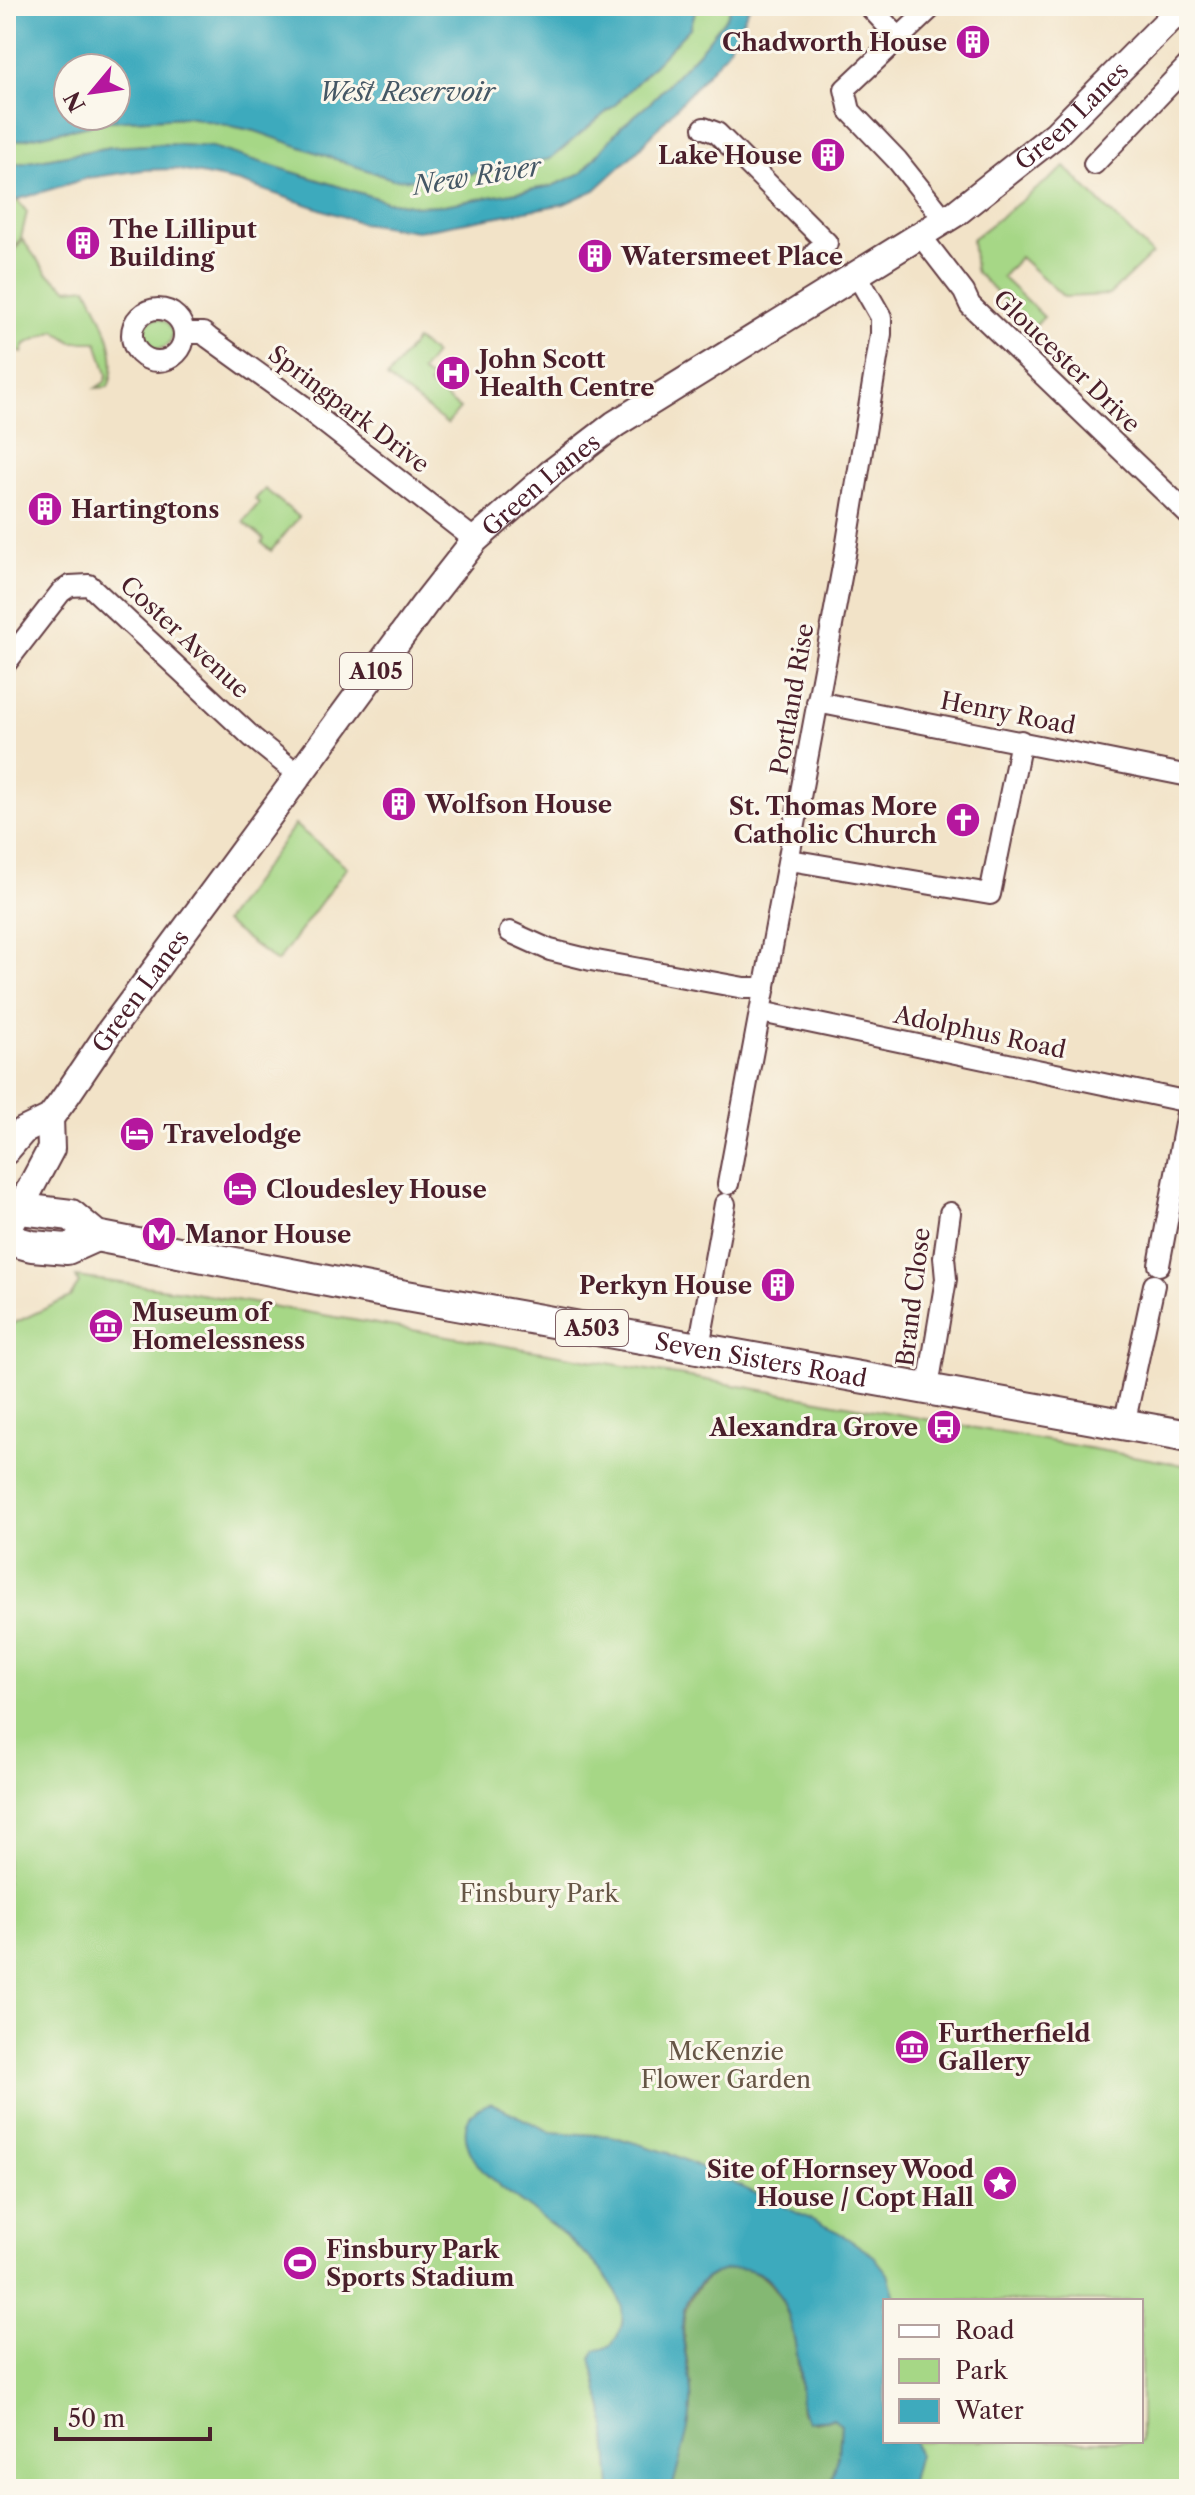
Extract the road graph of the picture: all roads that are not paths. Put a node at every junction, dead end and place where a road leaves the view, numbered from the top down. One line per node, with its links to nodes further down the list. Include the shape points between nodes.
1 (869, 6): 4 (street)
2 (933, 6): 4 (street)
3 (1183, 6): 8 (main road, Green Lanes / A105, via 1056,134)
4 (899, 38): 8 (street, via 845,89 850,111)
5 (1189, 64): 7 (street)
6 (704, 128): 10 (street, via 717,133 827,243)
7 (1094, 164)
8 (945, 220): 9 (main road, Green Lanes / A105)
9 (920, 235): 11 (main road, Green Lanes / A105); 13 (street, Gloucester Drive, via 970,305)
10 (815, 252)
11 (857, 275): 14 (main road, Green Lanes / A105, via 615,424); 16 (street, Portland Rise, via 881,317 881,334)
12 (185, 333): 14 (street, Springpark Drive, via 203,333)
13 (1189, 515)
14 (475, 540): 18 (main road, Green Lanes / A105)
15 (6, 663): 18 (street, Coster Avenue, via 70,586 89,585)
16 (817, 702): 17 (street, Henry Road); 20 (street, Portland Rise)
17 (1021, 741): 19 (street, Henry Road); 20 (street, via 990,894)
18 (299, 775): 25 (main road, Green Lanes / A105)
19 (1189, 776)
20 (790, 860): 22 (street, Portland Rise)
21 (510, 932): 22 (street, via 591,960)
22 (765, 988): 23 (street, Portland Rise)
23 (761, 1012): 24 (street, Adolphus Road); 29 (street, Portland Rise)
24 (1189, 1102): 31 (street)
25 (50, 1118): 26 (main road, Green Lanes / A105, via 23,1131); 28 (main road, via 51,1149)
26 (6, 1151)
27 (950, 1213): 30 (street, Brand Close, via 946,1279)
28 (10, 1221): 29 (highway, Seven Sisters Road / A503, via 32,1246 67,1249 96,1236)
29 (699, 1347): 30 (highway, Seven Sisters Road / A503)
30 (928, 1387): 31 (highway, Seven Sisters Road / A503)
31 (1124, 1425): 32 (highway, Seven Sisters Road / A503)
32 (1189, 1436)

